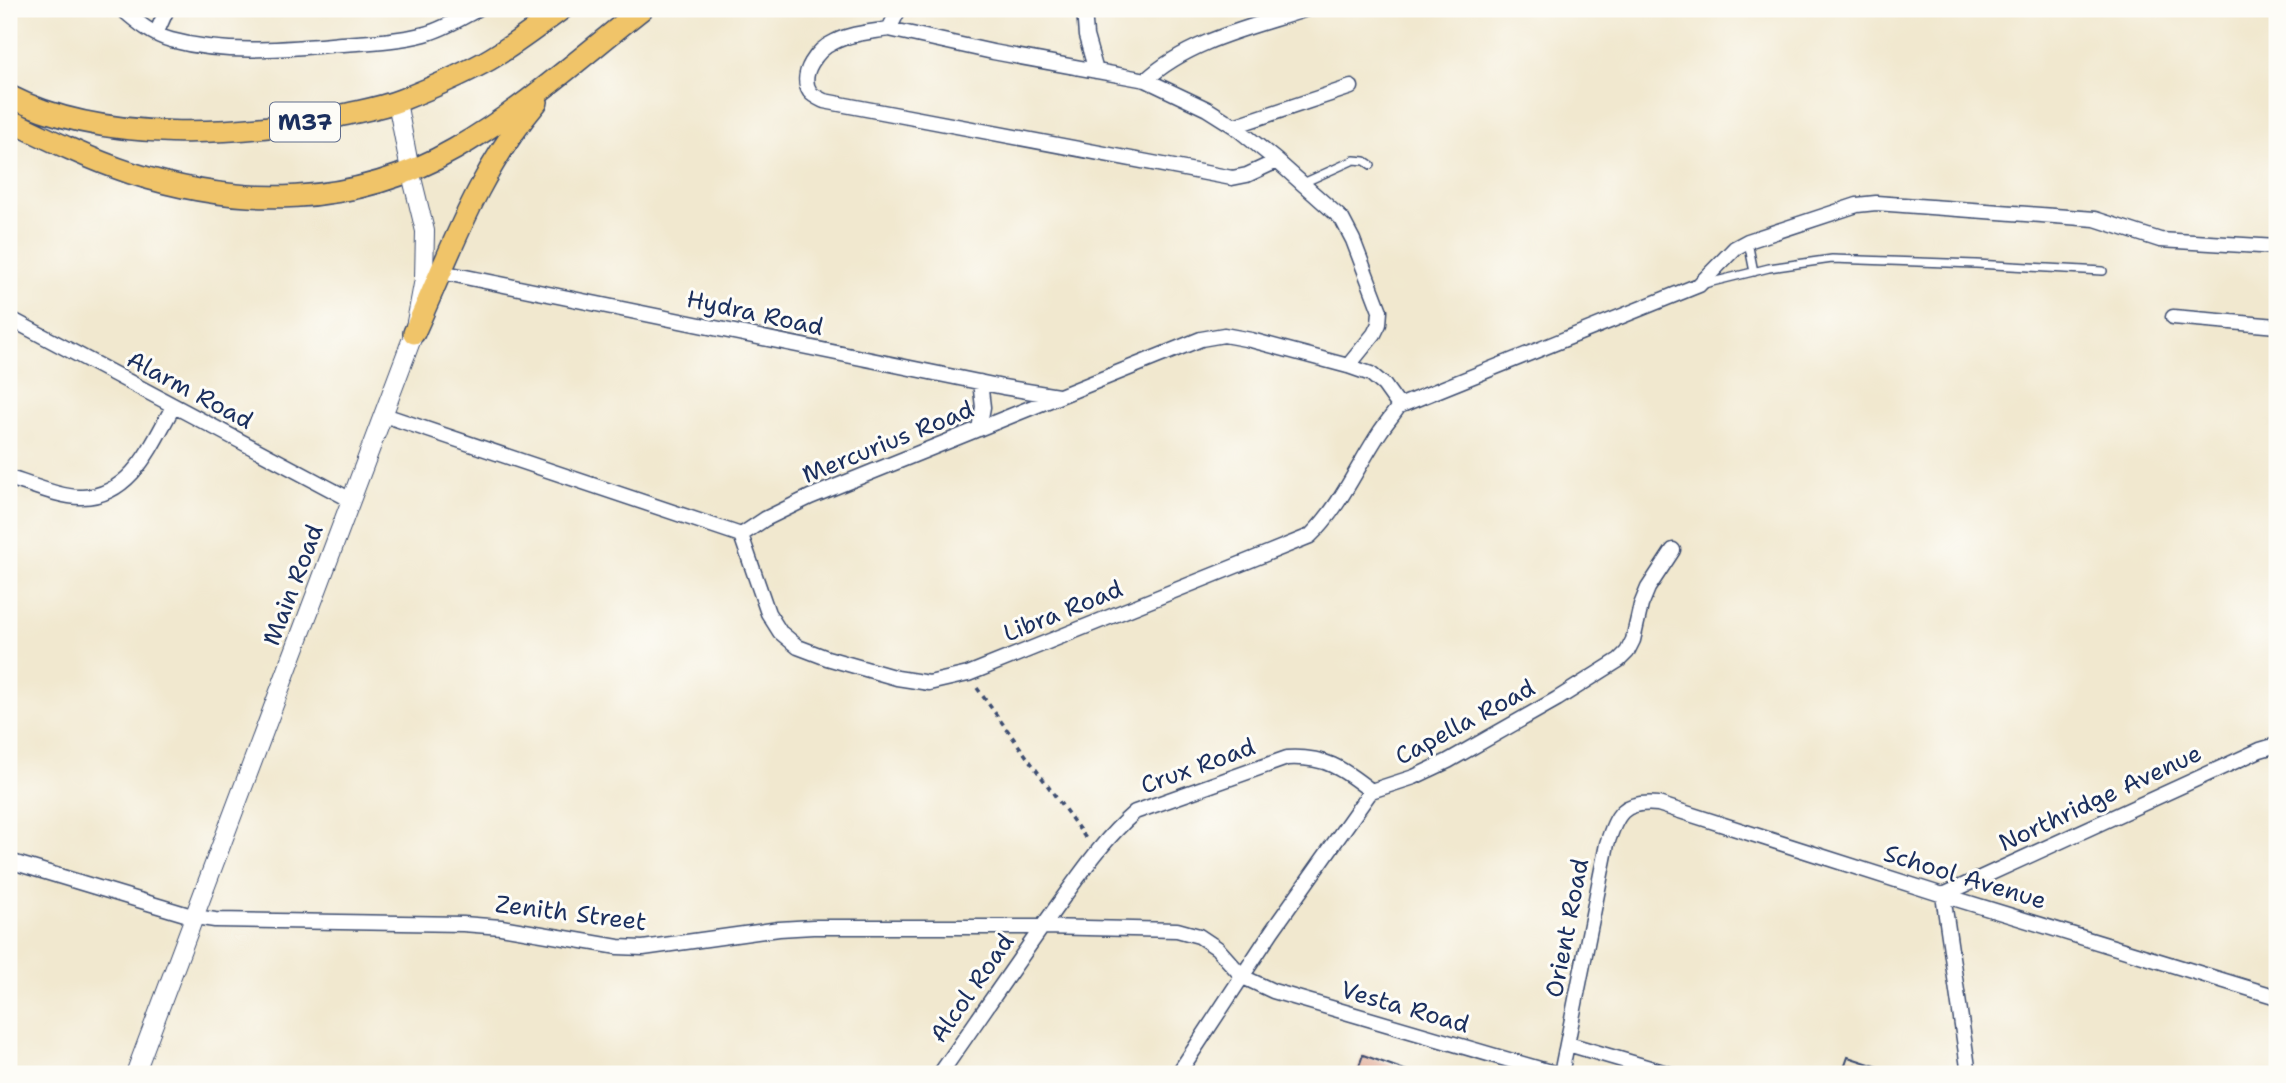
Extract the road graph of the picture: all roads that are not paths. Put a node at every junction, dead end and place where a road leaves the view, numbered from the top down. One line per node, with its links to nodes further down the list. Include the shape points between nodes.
1 (122, 9): 10 (street)
2 (167, 9): 10 (street)
3 (478, 9): 10 (street, via 428,34 396,40 237,49)
4 (562, 9): 16 (main road, M37, via 484,63)
5 (642, 9): 12 (main road)
6 (899, 9): 9 (street)
7 (1084, 9): 11 (street)
8 (1307, 9): 13 (street, via 1189,50)
9 (890, 29): 11 (street); 19 (street, via 834,41 821,51 810,66 806,83 811,94 824,102 1232,178)
10 (156, 34)
11 (1096, 71): 13 (street)
12 (556, 79): 21 (main road, via 454,150); 26 (main road, via 488,169)
13 (1146, 80): 18 (street)
14 (1351, 87): 18 (street)
15 (9, 96): 16 (main road, M37, via 64,117 184,132 304,123)
16 (397, 102): 21 (street, Main Road)
17 (9, 120): 21 (main road, via 129,173 207,193 300,197 343,192)
18 (1234, 127): 19 (street)
19 (1277, 161): 22 (street)
20 (1371, 165): 22 (lane, via 1353,160)
21 (410, 170): 32 (street, Main Road, via 426,252)
22 (1301, 184): 33 (street, via 1342,219 1380,311 1374,334)
23 (1748, 241): 24 (street, via 1876,203 2093,219 2160,240); 27 (lane); 28 (street)
24 (2277, 247)
25 (2103, 271): 27 (lane, via 1832,259)
26 (441, 272): 32 (main road); 34 (street, Hydra Road)
27 (1755, 272): 28 (lane)
28 (1699, 285): 36 (street)
29 (2173, 317): 31 (street)
30 (9, 318): 37 (street, Alarm Road)
31 (2277, 326)
32 (414, 333): 38 (street, Main Road)
33 (1349, 366): 35 (street, Mercurius Road, via 1224,335 1200,339); 36 (street, Mercurius Road, via 1371,374)
34 (980, 382): 35 (street, Hydra Road); 39 (street, via 983,407)
35 (1060, 396): 39 (street, Mercurius Road)
36 (1399, 406): 42 (street, Libra Road, via 1338,505 1310,536 968,674 929,683 897,678 798,647 780,632 768,613)
37 (173, 407): 40 (street, via 129,477 109,492 81,498); 41 (street, Alarm Road)
38 (384, 415): 41 (street, Main Road); 42 (street)
39 (979, 429): 42 (street, Mercurius Road, via 810,497)
40 (9, 478)
41 (351, 500): 49 (street, Main Road)
42 (741, 535)
43 (1673, 550): 45 (street, Capella Road, via 1648,588 1633,640 1619,660 1448,761)
44 (2277, 745): 48 (street, Northridge Avenue)
45 (1371, 791): 50 (street, Crux Road, via 1324,761 1287,758 1135,812 1096,853); 51 (street)
46 (1639, 802): 48 (street, School Avenue, via 1658,804); 53 (street, Orient Road, via 1625,809 1613,825 1607,845)
47 (9, 861): 49 (street, Zenith Street)
48 (1942, 895): 52 (street, School Avenue); 59 (street)
49 (195, 917): 50 (street, Zenith Street, via 476,925 643,948 813,927); 54 (street, Main Road)
50 (1042, 927): 51 (street, Zenith Street, via 1177,930 1199,936 1217,948); 55 (street, Alcol Road)
51 (1243, 977): 56 (street); 57 (street, Vesta Road, via 1322,1007)
52 (2277, 997)
53 (1568, 1044): 57 (street, Orient Road); 58 (street)
54 (135, 1074)
55 (940, 1074)
56 (1178, 1074)
57 (1559, 1074)
58 (1670, 1074)
59 (1969, 1074)

